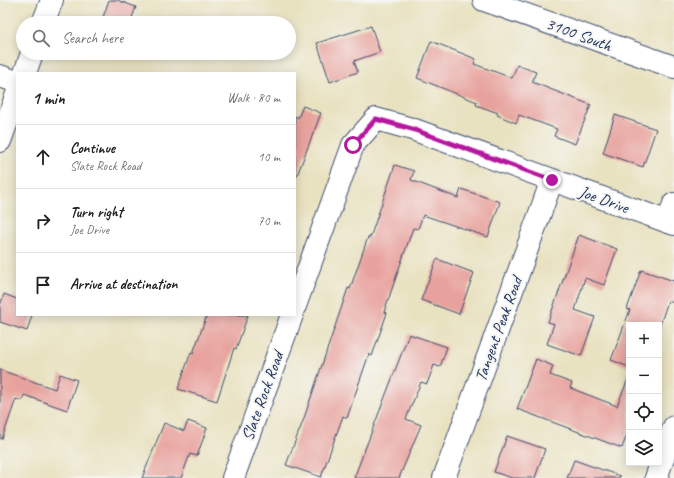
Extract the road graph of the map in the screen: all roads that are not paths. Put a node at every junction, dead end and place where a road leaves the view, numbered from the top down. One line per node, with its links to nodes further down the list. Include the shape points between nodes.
1 (52, 0): 3 (street)
2 (484, 0): 5 (street, 3100 South)
3 (46, 16)
4 (30, 60): 6 (street)
5 (674, 68)
6 (25, 72)
7 (0, 76): 8 (street)
8 (16, 82)
9 (16, 97): 10 (street)
10 (0, 141)
11 (552, 180): 12 (street, Joe Drive); 13 (street, Joe Drive, via 412,129 376,119 353,145); 17 (street, Tangent Peak Road)
12 (672, 217)
13 (296, 303)
14 (292, 316): 16 (street, Slate Rock Road)
15 (674, 426): 18 (street)
16 (233, 478)
17 (444, 478)
18 (656, 478)

